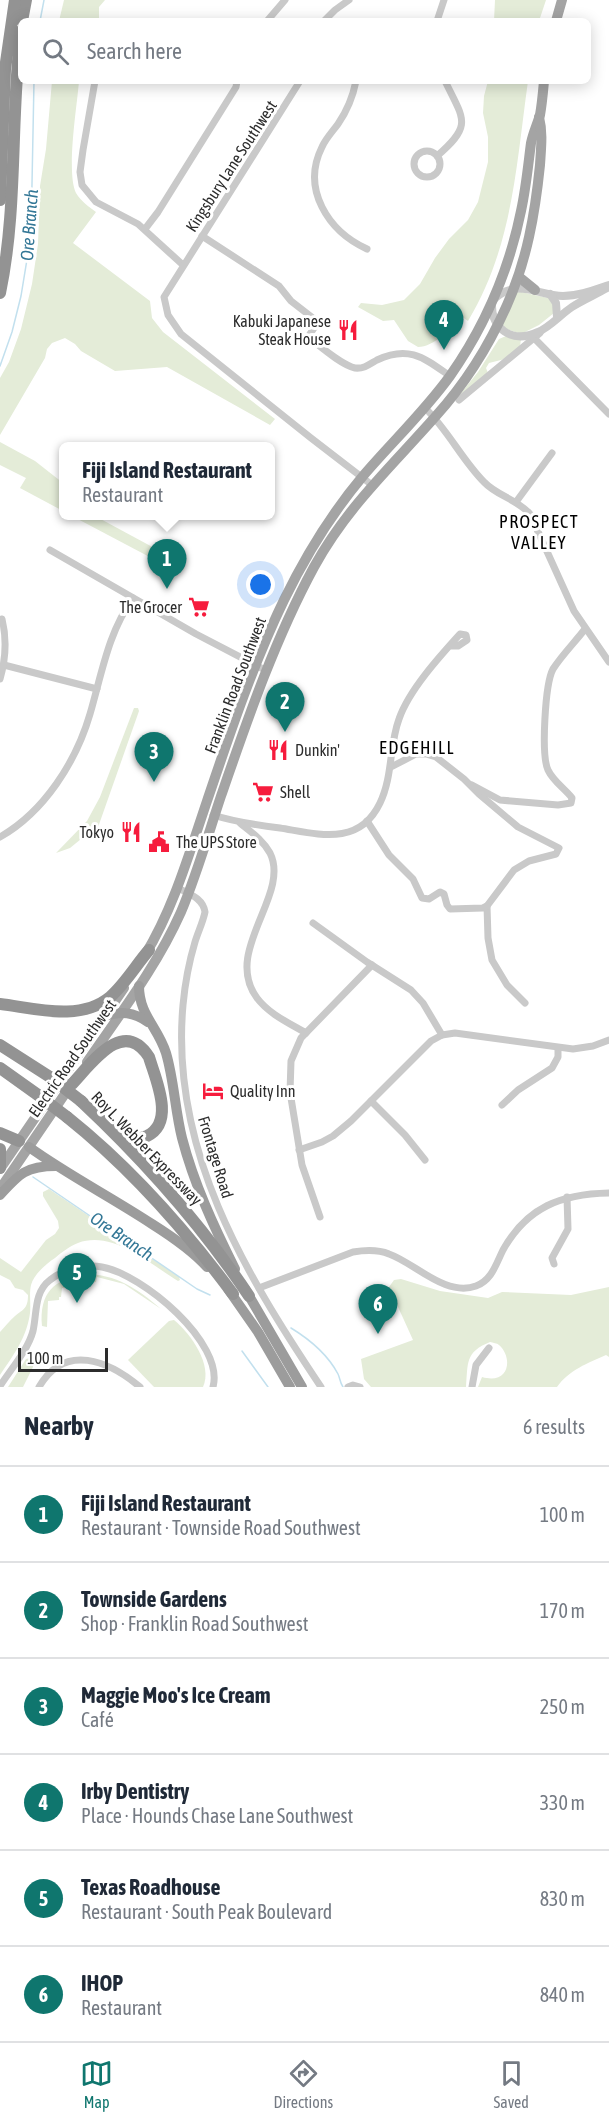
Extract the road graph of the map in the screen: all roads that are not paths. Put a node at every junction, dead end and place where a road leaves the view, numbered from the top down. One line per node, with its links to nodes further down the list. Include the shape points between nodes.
1 (15, 0): 21 (highway, via 5,69)
2 (26, 0): 7 (highway)
3 (285, 0): 8 (street)
4 (349, 0): 9 (street)
5 (444, 0): 10 (street)
6 (562, 0): 11 (main road)
7 (23, 18)
8 (270, 18)
9 (327, 18)
10 (438, 18)
11 (557, 18)
12 (18, 60): 30 (highway, via 11,222)
13 (95, 84): 22 (street, via 80,172 82,185 96,202)
14 (236, 84): 22 (street)
15 (298, 84): 23 (street, Kingsbury Lane Southwest)
16 (355, 84): 24 (street, via 344,114 322,147 315,178 318,200 329,219 349,240)
17 (446, 84): 20 (street, via 461,113 462,124 457,137)
18 (544, 84): 19 (main road, Franklin Road Southwest)
19 (539, 117): 26 (main road, Franklin Road Southwest, via 542,134 536,206); 32 (main road, Franklin Road Southwest, via 516,235)
20 (437, 156)
21 (0, 200)
22 (145, 229): 25 (street)
23 (202, 236): 25 (street, Kingsbury Lane Southwest); 37 (street, via 279,286 318,322 308,337 353,367 411,353)
24 (367, 249)
25 (183, 265): 43 (street, Kingsbury Lane Southwest, via 164,297 175,327)
26 (519, 277): 28 (main road, Franklin Road Southwest); 29 (main road)
27 (609, 286): 31 (street, via 575,295); 33 (street)
28 (514, 288): 29 (street); 32 (street); 34 (main road, Franklin Road Southwest)
29 (535, 290): 31 (street)
30 (0, 293)
31 (550, 294): 33 (street, via 556,303)
32 (492, 301): 34 (street); 37 (main road, Franklin Road Southwest)
33 (557, 317): 35 (street)
34 (497, 327): 35 (street, via 516,336); 41 (main road, Franklin Road Southwest, via 474,367)
35 (544, 329): 36 (street)
36 (534, 338): 38 (street); 40 (street)
37 (450, 376): 39 (main road, Franklin Road Southwest)
38 (459, 400)
39 (425, 408): 41 (street); 43 (main road, Franklin Road Southwest)
40 (609, 414)
41 (435, 417): 44 (main road, Franklin Road Southwest); 45 (street, via 485,484)
42 (552, 453): 45 (street)
43 (362, 477): 44 (street); 53 (main road, Franklin Road Southwest, via 308,554)
44 (372, 485): 54 (main road, Franklin Road Southwest, via 315,566)
45 (516, 502): 49 (street, via 534,521)
46 (50, 550): 47 (street)
47 (134, 598): 53 (street); 56 (street, via 111,636)
48 (2, 619): 52 (street)
49 (585, 629): 51 (street); 58 (street, via 554,669 546,708 546,765 572,798 571,803 500,800)
50 (450, 646): 57 (street, via 405,706 395,731)
51 (609, 662)
52 (3, 665): 55 (street); 56 (street)
53 (256, 666): 54 (street); 59 (main road, Franklin Road Southwest)
54 (267, 671): 60 (main road, Franklin Road Southwest)
55 (0, 679)
56 (97, 689): 63 (street, via 82,735 51,791 25,820)
57 (391, 767): 58 (street, via 411,756 426,754); 61 (street, via 380,803)
58 (470, 784): 65 (street, via 518,827 557,846 558,853 514,870)
59 (204, 811): 60 (street); 64 (main road, Franklin Road Southwest)
60 (215, 815): 62 (street); 64 (main road, Franklin Road Southwest)
61 (367, 821): 62 (street, via 351,831 329,835); 65 (street, via 389,855 413,879 422,898 429,900 440,892 450,909)
62 (240, 823): 75 (street, via 266,847 274,865 272,883 250,947 249,983 264,1006)
63 (0, 837)
64 (183, 891): 67 (main road, Franklin Road Southwest); 69 (main road, Franklin Road Southwest, via 166,941); 98 (street, Frontage Road, via 202,903 205,912 189,965 183,1006 187,1106 214,1200)
65 (487, 906): 70 (street, via 488,938 497,971)
66 (313, 923): 68 (street)
67 (149, 950): 71 (highway, via 117,989 96,1006 61,1011); 73 (main road, Franklin Road Southwest)
68 (372, 965): 75 (street); 76 (street, via 417,996)
69 (139, 986): 72 (main road, Electric Road Southwest); 74 (highway, via 140,1001)
70 (525, 1003)
71 (0, 1005)
72 (121, 1012): 73 (highway); 74 (highway); 81 (main road, Electric Road Southwest)
73 (105, 1016): 86 (main road, Franklin Road Southwest)
74 (149, 1022): 98 (highway, via 165,1050 182,1137 207,1211)
75 (306, 1033): 88 (street, via 292,1056 290,1071)
76 (442, 1035): 79 (street, via 455,1033); 82 (street, via 424,1047)
77 (609, 1040): 79 (street, via 583,1048)
78 (0, 1045): 84 (highway, Roy L. Webber Expressway, bridge, via 50,1077)
79 (558, 1048): 83 (street, via 552,1068)
80 (0, 1068): 99 (highway, Roy L. Webber Expressway, bridge, via 67,1117 127,1170)
81 (72, 1084): 84 (highway, via 118,1041 129,1041 144,1050 162,1104 159,1126 139,1138); 86 (main road, Electric Road Southwest)
82 (371, 1101): 88 (street, via 328,1140); 89 (street)
83 (502, 1105)
84 (102, 1121): 98 (highway, Roy L. Webber Expressway, via 191,1216)
85 (0, 1133): 86 (highway)
86 (24, 1144): 90 (highway); 91 (main road, Electric Road Southwest); 92 (main road)
87 (0, 1149): 91 (highway)
88 (299, 1150): 96 (street)
89 (425, 1160)
90 (56, 1166): 94 (highway, via 26,1170); 99 (highway, via 166,1234 204,1263)
91 (0, 1168)
92 (0, 1189)
93 (609, 1193): 95 (street)
94 (0, 1196)
95 (567, 1197): 97 (street, via 568,1229 552,1258); 98 (street, via 545,1206 522,1224 491,1275 477,1286 442,1283 388,1253 368,1250 353,1252)
96 (320, 1217)
97 (554, 1264)
98 (254, 1292): 106 (highway); 107 (street, Frontage Road)
99 (233, 1294): 105 (highway)
100 (489, 1348): 110 (street, via 476,1365)
101 (0, 1386): 104 (street, via 32,1334 40,1292 48,1281 61,1272 101,1267 122,1273 149,1290 191,1329 211,1359 215,1372)
102 (39, 1387): 103 (street, via 55,1368 80,1359 109,1365)
103 (141, 1387)
104 (213, 1387)
105 (290, 1387)
106 (302, 1387)
107 (321, 1387)
108 (349, 1387): 109 (street)
109 (360, 1387)
110 (472, 1387)

